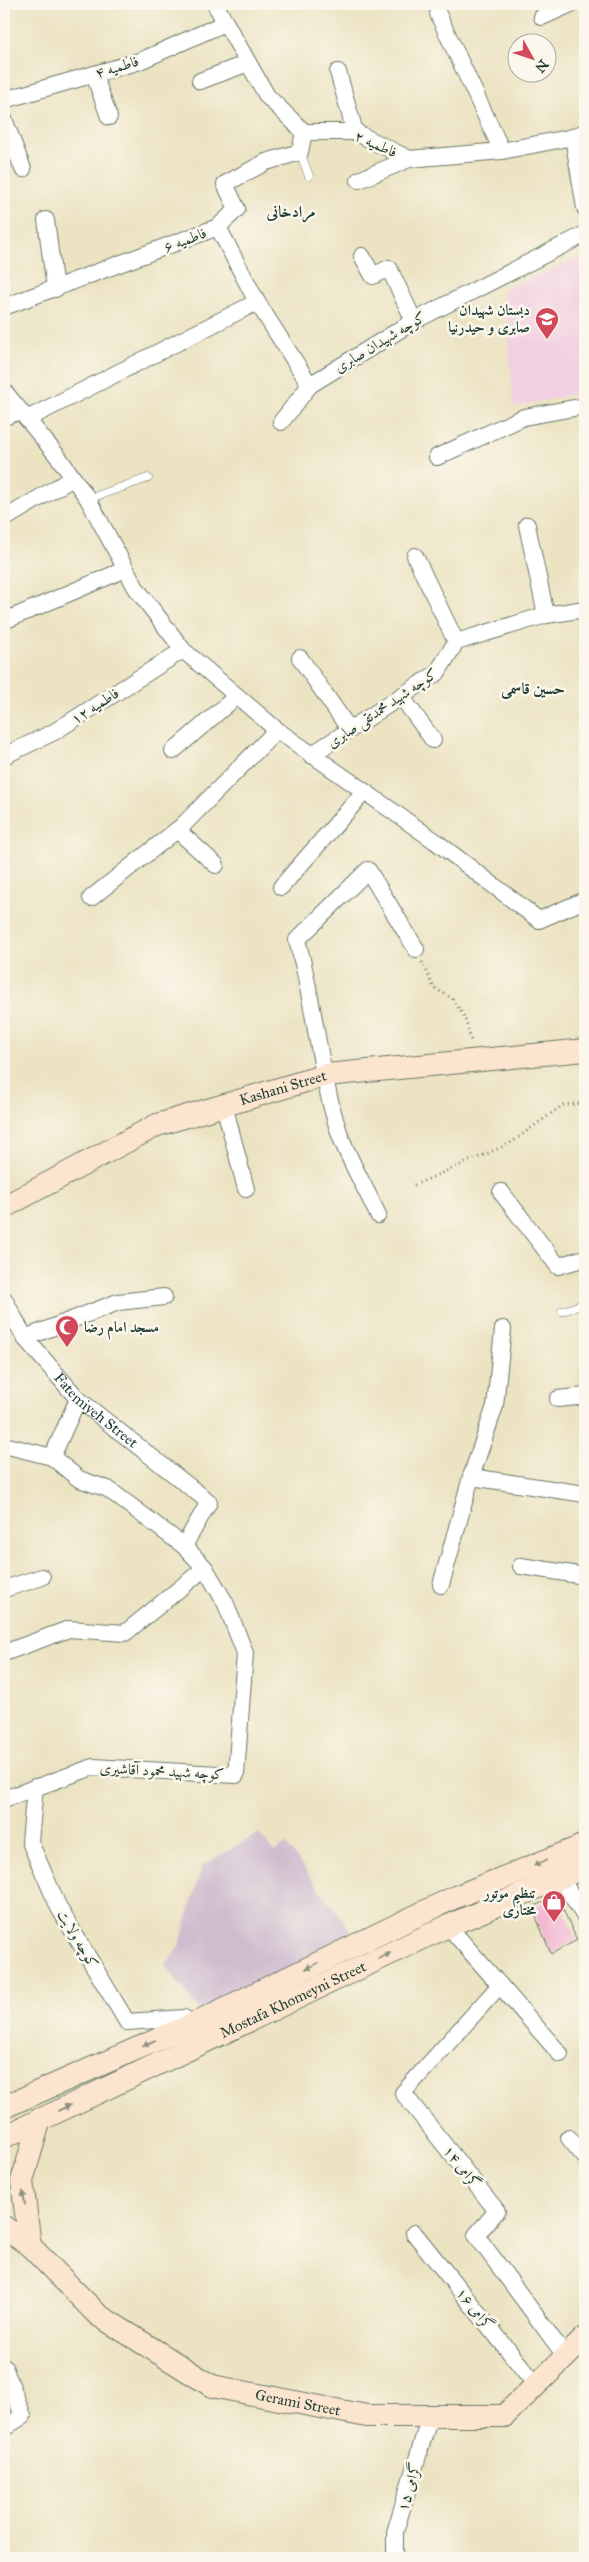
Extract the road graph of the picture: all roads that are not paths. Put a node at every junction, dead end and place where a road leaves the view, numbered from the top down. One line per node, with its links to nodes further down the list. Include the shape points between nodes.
1 (216, 4): 5 (street)
2 (571, 4): 4 (street)
3 (438, 14): 16 (street)
4 (542, 17)
5 (226, 24): 6 (street); 8 (street, فاطمیه ۴, via 140,61)
6 (248, 63): 9 (street); 13 (street, via 267,96)
7 (338, 72): 14 (street)
8 (94, 74): 10 (street, فاطمیه ۴); 11 (street)
9 (200, 82)
10 (4, 100)
11 (109, 117)
12 (4, 119): 19 (street)
13 (304, 132): 14 (street, فاطمیه ۲); 17 (street)
14 (355, 132): 18 (street, فاطمیه ۲)
15 (579, 134): 16 (street, فاطمیه ۲); 22 (street)
16 (502, 151): 18 (street, فاطمیه ۲)
17 (300, 152): 20 (lane); 24 (street, فاطمیه ۶, via 266,162 225,184 237,209)
18 (409, 159): 21 (street)
19 (23, 168)
20 (309, 176)
21 (359, 180)
22 (585, 208)
23 (46, 220): 27 (street)
24 (218, 228): 27 (street, فاطمیه ۶); 28 (street)
25 (585, 234): 30 (street, کوچه شهیدان صابری)
26 (362, 256): 30 (street, via 373,276 389,268)
27 (55, 288): 29 (street, فاطمیه ۶)
28 (257, 302): 31 (street); 34 (street)
29 (4, 307)
30 (414, 321): 31 (street, کوچه شهیدان صابری)
31 (310, 385): 36 (street, کوچه شهیدان صابری)
32 (4, 391): 34 (street)
33 (585, 406): 37 (street, via 524,417)
34 (23, 415): 35 (street); 38 (street)
35 (4, 417)
36 (281, 422)
37 (437, 457)
38 (73, 478): 40 (street); 41 (street)
39 (148, 478): 40 (lane)
40 (88, 499): 44 (street)
41 (4, 519)
42 (526, 525): 46 (street)
43 (415, 556): 48 (street)
44 (126, 569): 47 (street); 49 (street, via 136,588)
45 (585, 609): 46 (street)
46 (546, 615): 48 (street)
47 (4, 621)
48 (456, 642): 52 (street, کوچه شهید محمدتقی صابری, via 438,673)
49 (183, 650): 51 (street); 58 (street, فاطمیه ۱۲, via 54,732)
50 (300, 658): 53 (street)
51 (238, 696): 54 (street); 56 (street)
52 (401, 696): 53 (street, کوچه شهید محمدتقی صابری); 55 (street)
53 (349, 729): 57 (street, کوچه شهید محمدتقی صابری)
54 (277, 730): 57 (street); 60 (street)
55 (433, 740)
56 (173, 751)
57 (311, 755): 59 (street)
58 (4, 756)
59 (364, 792): 62 (street); 64 (street, via 539,920)
60 (177, 830): 61 (street); 63 (street)
61 (216, 865)
62 (281, 887)
63 (90, 898)
64 (585, 900)
65 (416, 949): 67 (street, via 368,870 297,940)
66 (585, 1050): 67 (street, Kashani Street)
67 (326, 1076): 68 (street, Kashani Street); 72 (street, via 340,1135)
68 (224, 1105): 69 (street); 71 (street, Kashani Street, via 157,1125)
69 (246, 1189)
70 (501, 1192): 73 (street, via 558,1266)
71 (4, 1207)
72 (378, 1215)
73 (585, 1258)
74 (164, 1297): 79 (street, via 118,1302)
75 (4, 1299): 79 (street, Fatemiyeh Street)
76 (585, 1304): 77 (lane)
77 (562, 1311)
78 (503, 1329): 85 (street, via 495,1406)
79 (25, 1338): 81 (street, Fatemiyeh Street)
80 (585, 1396): 82 (street)
81 (78, 1399): 84 (street); 87 (street, Fatemiyeh Street, via 209,1502)
82 (558, 1399)
83 (4, 1445): 84 (street)
84 (52, 1457): 87 (street, via 79,1479 108,1489)
85 (471, 1477): 86 (street); 92 (street)
86 (585, 1494)
87 (184, 1546): 89 (street)
88 (522, 1566): 90 (street)
89 (205, 1568): 94 (street, via 125,1634 68,1629); 95 (street, کوچه شهید محمود آقاشیری, via 226,1602 245,1653 236,1775 93,1767)
90 (585, 1576)
91 (42, 1577): 93 (street)
92 (441, 1585)
93 (4, 1589)
94 (4, 1653)
95 (35, 1787): 96 (street, کوچه شهید محمود آقاشیری); 103 (street, کوچه ولایت, via 30,1842 59,1908 127,2022 184,2018)
96 (4, 1799)
97 (585, 1845): 103 (street, Mostafa Khomeyni Street, one-way to 103, via 453,1898)
98 (585, 1867): 99 (street, Mostafa Khomeyni Street)
99 (560, 1877): 100 (street); 101 (street, Mostafa Khomeyni Street)
100 (585, 1917)
101 (448, 1926): 102 (street); 106 (street, Mostafa Khomeyni Street, one-way to 101)
102 (500, 1985): 104 (street); 114 (street, گرامی ۱۴, via 403,2093 497,2211 476,2235)
103 (193, 2024): 105 (street, Mostafa Khomeyni Street, one-way to 105)
104 (560, 2054)
105 (4, 2107)
106 (40, 2119): 107 (street, Mostafa Khomeyni Street); 112 (street, one-way to 106, via 22,2182)
107 (4, 2137)
108 (569, 2138): 109 (street)
109 (585, 2157)
110 (4, 2227): 112 (street, Gerami Street)
111 (414, 2233): 116 (street, گرامی ۱۶)
112 (30, 2246): 117 (street, Gerami Street, via 98,2315 212,2386 367,2416)
113 (585, 2339): 114 (street, Gerami Street)
114 (566, 2357): 116 (street, Gerami Street)
115 (4, 2367): 118 (street, via 23,2416)
116 (536, 2385): 117 (street, Gerami Street, via 504,2416)
117 (430, 2416): 119 (street, گرامی ۱۵, via 395,2532)
118 (4, 2428)
119 (395, 2558)

